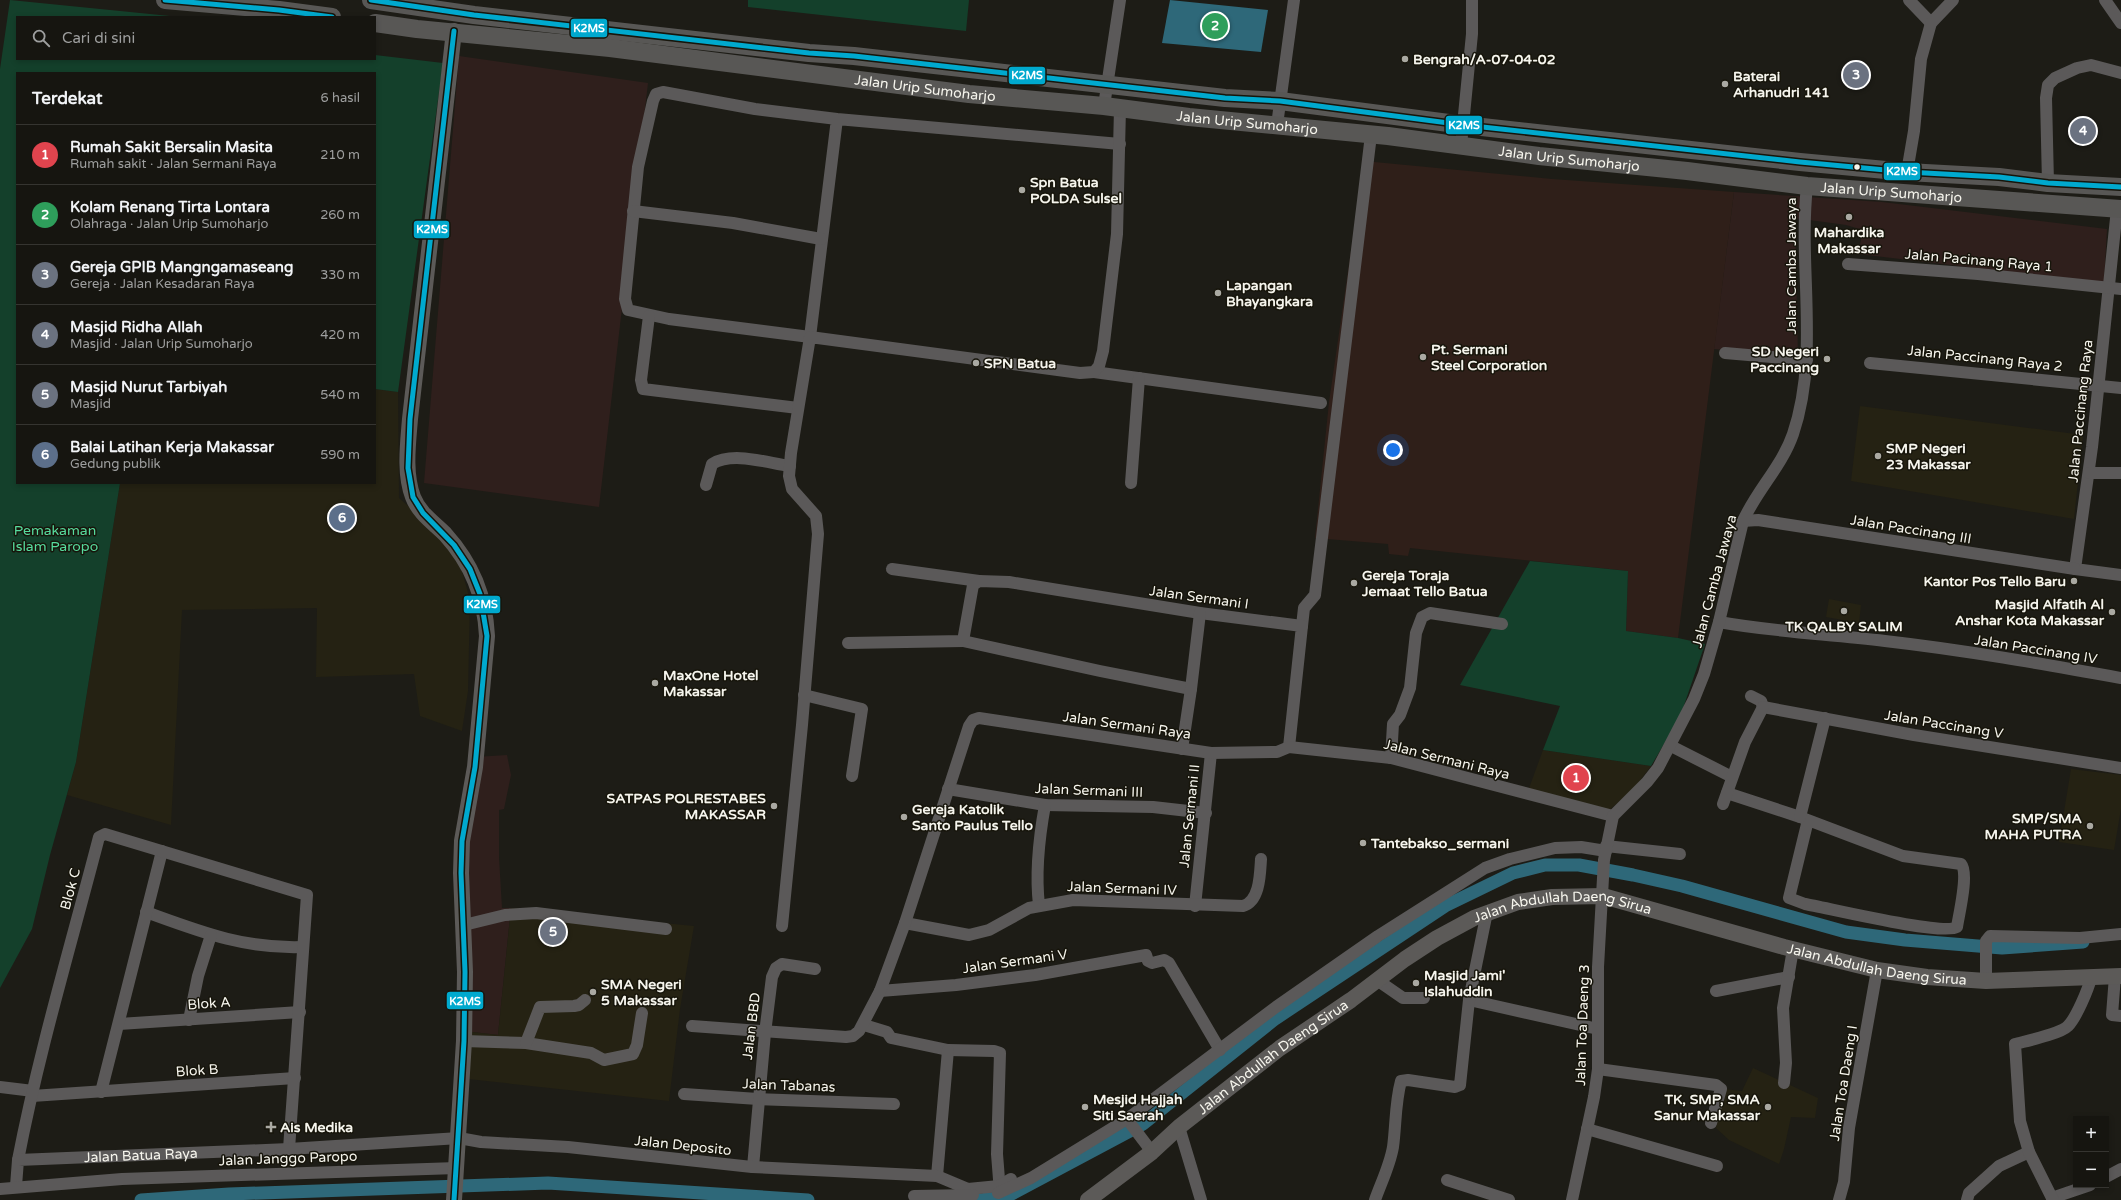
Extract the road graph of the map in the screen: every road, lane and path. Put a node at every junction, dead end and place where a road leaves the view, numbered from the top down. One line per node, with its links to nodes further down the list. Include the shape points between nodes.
1 (165, 0): 9 (highway)
2 (371, 0): 13 (highway, Jalan Urip Sumoharjo, via 451,12)
3 (1120, 0): 21 (street)
4 (1294, 0): 22 (street)
5 (1472, 0): 26 (street, via 1472,34)
6 (1909, 0): 11 (street)
7 (1953, 0): 11 (street)
8 (2105, 0): 12 (street)
9 (324, 16)
10 (376, 23): 14 (highway, Jalan Urip Sumoharjo)
11 (1931, 23): 34 (street, via 1921,59)
12 (2121, 23)
13 (611, 29): 15 (highway, Jalan Urip Sumoharjo); 16 (street)
14 (454, 31): 16 (highway, Jalan Urip Sumoharjo); 100 (main road, via 410,419 408,472 416,504 460,552 471,569 478,582 486,615 487,636 475,767 462,841)
15 (632, 32): 17 (street); 18 (highway, Jalan Urip Sumoharjo)
16 (610, 48): 17 (highway, Jalan Urip Sumoharjo)
17 (630, 50): 20 (highway, Jalan Urip Sumoharjo)
18 (854, 56): 20 (highway); 21 (highway, Jalan Urip Sumoharjo)
19 (2121, 73): 35 (street, via 2101,67 2085,66 2062,74 2048,85)
20 (852, 79): 23 (highway, Jalan Urip Sumoharjo, via 969,94)
21 (1108, 84): 22 (highway, Jalan Urip Sumoharjo, via 1224,98); 23 (street)
22 (1280, 101): 25 (street); 26 (highway, Jalan Urip Sumoharjo)
23 (1112, 106): 25 (highway, Jalan Urip Sumoharjo); 29 (street)
24 (837, 119): 29 (street); 39 (street, via 658,93 650,113 641,152); 40 (street)
25 (1277, 125): 27 (highway, Jalan Urip Sumoharjo)
26 (1464, 125): 28 (highway, Jalan Urip Sumoharjo); 30 (street)
27 (1371, 135): 30 (highway, Jalan Urip Sumoharjo); 68 (street, via 1315,595 1304,608)
28 (1602, 140): 31 (highway, Jalan Urip Sumoharjo); 32 (highway)
29 (1120, 144): 49 (street, via 1117,234 1103,351 1099,366)
30 (1461, 146): 32 (highway, Jalan Urip Sumoharjo)
31 (1690, 149): 33 (highway); 34 (highway, Jalan Urip Sumoharjo)
32 (1599, 163): 33 (highway, Jalan Urip Sumoharjo)
33 (1687, 171): 36 (highway, Jalan Urip Sumoharjo)
34 (1907, 172): 35 (highway, Jalan Urip Sumoharjo, via 1999,177)
35 (2048, 183): 37 (highway, Jalan Urip Sumoharjo)
36 (1807, 186): 38 (highway, Jalan Urip Sumoharjo); 47 (street, Jalan Camba Jawaya, via 1804,213)
37 (2120, 187): 38 (highway)
38 (2119, 209): 42 (street, Jalan Paccinang Raya)
39 (633, 211): 40 (street, via 733,223); 44 (street, via 625,305 628,310)
40 (821, 239): 45 (street)
41 (1848, 264): 42 (street, Jalan Pacinang Raya 1)
42 (2108, 287): 43 (street, Jalan Pacinang Raya 1); 51 (street, Jalan Paccinang Raya)
43 (2121, 289)
44 (649, 316): 45 (street); 54 (street, via 641,380 644,389)
45 (810, 337): 49 (street, via 1080,373); 54 (street)
46 (1725, 353): 47 (street)
47 (1807, 360): 60 (street, Jalan Camba Jawaya, via 1793,436)
48 (1870, 363): 51 (street, Jalan Paccinang Raya 2)
49 (1094, 372): 50 (street)
50 (1139, 378): 53 (street); 58 (street)
51 (2098, 385): 52 (street, Jalan Paccinang Raya 2); 56 (street, Jalan Paccinang Raya)
52 (2121, 388)
53 (1321, 403)
54 (798, 408): 55 (street)
55 (790, 466): 59 (street, via 731,458 719,460 712,464); 73 (street, via 792,489 812,509 818,524)
56 (2088, 473): 57 (street); 62 (street, Jalan Paccinang Raya)
57 (2121, 473)
58 (1131, 483)
59 (706, 485)
60 (1743, 521): 62 (street, Jalan Paccinang III, via 1758,520); 66 (street, Jalan Camba Jawaya)
61 (892, 570): 64 (street, Jalan Sermani I)
62 (2075, 570): 63 (street)
63 (2121, 575)
64 (976, 583): 65 (street, Jalan Sermani I, via 1009,582); 69 (street)
65 (1200, 613): 68 (street, Jalan Sermani I); 72 (street)
66 (1719, 622): 71 (street, Jalan Paccinang IV, via 1758,629 1886,641); 77 (street, Jalan Camba Jawaya, via 1697,693)
67 (1502, 624): 81 (street, via 1430,613 1422,617 1416,634 1410,688 1400,715 1393,724)
68 (1302, 626): 78 (street)
69 (963, 641): 70 (street); 72 (street)
70 (848, 643)
71 (2121, 678)
72 (1191, 689): 79 (street)
73 (804, 695): 83 (street, via 862,709); 101 (street)
74 (1751, 696): 75 (street, via 1760,701)
75 (1763, 707): 76 (street, Jalan Paccinang V); 84 (street, via 1745,742)
76 (1825, 718): 82 (street, Jalan Paccinang V); 89 (street)
77 (1671, 746): 84 (street); 88 (street, Jalan Camba Jawaya, via 1647,782)
78 (1289, 747): 80 (street, Jalan Sermani Raya, via 1277,752); 81 (street, Jalan Sermani Raya)
79 (1182, 749): 80 (street, Jalan Sermani Raya); 85 (street, Jalan Sermani Raya, via 979,718 973,720 969,726)
80 (1211, 752): 87 (street, Jalan Sermani II)
81 (1391, 758): 88 (street, Jalan Sermani Raya)
82 (2121, 768)
83 (852, 776)
84 (1732, 777): 89 (street, via 1725,798)
85 (948, 790): 86 (street, Jalan Sermani III); 99 (street, Jalan Sermani Raya)
86 (1045, 805): 87 (street, Jalan Sermani III, via 1152,807); 95 (street, via 1037,876)
87 (1206, 813): 96 (street, Jalan Sermani II)
88 (1613, 816): 91 (street)
89 (1804, 819): 89 (street, via 1788,898 1805,904 1916,926 1944,929 1957,927 1964,879 1962,864 1903,856)
90 (162, 851): 97 (street); 105 (street, Blok C, via 307,895); 137 (street, Blok C, via 105,834 99,837)
91 (1605, 852): 92 (street); 94 (street); 131 (street, via 1581,847 1555,848 1485,868 1378,936 1276,1007)
92 (1680, 854)
93 (1260, 859): 96 (street, Jalan Sermani IV, via 1258,885 1251,903 1238,907)
94 (1603, 892): 98 (main road, Jalan Abdullah Daeng Sirua, via 1532,899); 106 (main road, Jalan Abdullah Daeng Sirua); 126 (street, Jalan Toa Daeng 3, via 1598,967)
95 (1039, 905): 96 (street, Jalan Sermani IV, via 1094,900); 99 (street, Jalan Sermani IV, via 989,930 969,935)
96 (1195, 906)
97 (146, 912): 104 (street); 123 (street)
98 (1487, 912): 113 (main road, Jalan Abdullah Daeng Sirua, via 1437,938); 118 (street)
99 (905, 923): 114 (street, Jalan Sermani Raya)
100 (464, 925): 102 (street, via 505,915 536,913); 128 (main road)
101 (782, 926)
102 (666, 930)
103 (2121, 934): 111 (street, via 2080,938 1990,936 1986,941)
104 (211, 935): 105 (street, via 268,947); 122 (street, via 198,976)
105 (302, 946): 119 (street)
106 (1793, 949): 108 (main road, Jalan Abdullah Daeng Sirua); 110 (street)
107 (814, 969): 127 (street, Jalan BBD, via 782,964 776,968)
108 (1877, 970): 111 (main road, Jalan Abdullah Daeng Sirua, via 1927,977); 171 (street, Jalan Toa Daeng I)
109 (2118, 976): 112 (main road, Jalan Abdullah Daeng Sirua); 121 (street, via 2112,1015)
110 (1788, 977): 115 (street); 134 (street, via 1784,1008)
111 (1986, 978): 112 (main road, Jalan Abdullah Daeng Sirua)
112 (2091, 978): 148 (street, via 2087,992 2068,1026 2049,1035 2015,1044 2020,1121)
113 (1377, 980): 116 (street, via 1403,998); 143 (main road, Jalan Abdullah Daeng Sirua, via 1280,1048)
114 (880, 991): 124 (street, Jalan Sermani Raya); 131 (street, Jalan Sermani V, via 1035,975 1146,955 1152,963 1170,963)
115 (1716, 991)
116 (1424, 998)
117 (585, 1000): 129 (street, via 574,1006 540,1007)
118 (1469, 1000): 126 (street); 168 (street, via 1460,1085 1455,1087 1412,1081 1401,1082 1395,1111 1393,1147)
119 (300, 1012): 122 (street, Blok A); 133 (street)
120 (642, 1013): 129 (street, via 637,1046 633,1054 628,1056 604,1060 591,1052)
121 (2121, 1016)
122 (189, 1020): 123 (street, Blok A)
123 (119, 1024): 136 (street)
124 (864, 1025): 127 (street, Jalan Sermani Raya, via 856,1034 849,1037); 130 (street, via 887,1032 891,1038)
125 (692, 1026): 127 (street)
126 (1598, 1029): 132 (street, Jalan Toa Daeng 3)
127 (765, 1033): 139 (street, Jalan BBD)
128 (464, 1041): 129 (street); 145 (main road)
129 (526, 1043)
130 (948, 1050): 155 (street); 161 (street, via 1000,1053 997,1154)
131 (1220, 1050): 141 (street)
132 (1598, 1069): 142 (street, via 1716,1085 1721,1089); 144 (street, Jalan Toa Daeng 3)
133 (295, 1078): 136 (street, Blok B); 147 (street)
134 (1784, 1083)
135 (0, 1087): 137 (street, Blok B)
136 (101, 1092): 137 (street, Blok B)
137 (32, 1093): 149 (street, Blok C)
138 (684, 1094): 139 (street, Jalan Tabanas)
139 (758, 1099): 140 (street, Jalan Tabanas); 151 (street, Jalan BBD)
140 (894, 1104)
141 (1130, 1122): 146 (street); 161 (street, via 1031,1178)
142 (1711, 1123)
143 (1179, 1127): 146 (main road, Jalan Abdullah Daeng Sirua); 167 (street)
144 (1587, 1129): 150 (street); 170 (street, Jalan Toa Daeng 3)
145 (459, 1138): 147 (street, Jalan Batua Raya); 151 (street, Jalan Deposito); 153 (main road)
146 (1149, 1148): 164 (main road, Jalan Abdullah Daeng Sirua)
147 (290, 1149): 149 (street, Jalan Batua Raya)
148 (2029, 1152): 165 (street); 172 (street, via 1999,1166 1969,1193)
149 (18, 1160): 158 (street)
150 (1717, 1166)
151 (753, 1167): 155 (street, Jalan Deposito)
152 (2121, 1169): 154 (street)
153 (457, 1171): 158 (street, Jalan Janggo Paropo, via 208,1175); 166 (main road)
154 (2109, 1175)
155 (933, 1177): 161 (street, via 968,1189); 163 (street)
156 (1011, 1178): 161 (street)
157 (1447, 1180): 169 (street)
158 (16, 1186): 160 (street, Jalan Janggo Paropo)
159 (2082, 1188): 165 (street)
160 (0, 1189)
161 (1000, 1189): 163 (street)
162 (914, 1196): 163 (street)
163 (928, 1197)
164 (1097, 1197)
165 (2053, 1199)
166 (454, 1200)
167 (1201, 1200)
168 (1375, 1200)
169 (1510, 1200)
170 (1572, 1200)
171 (1839, 1200)
172 (1967, 1200)

